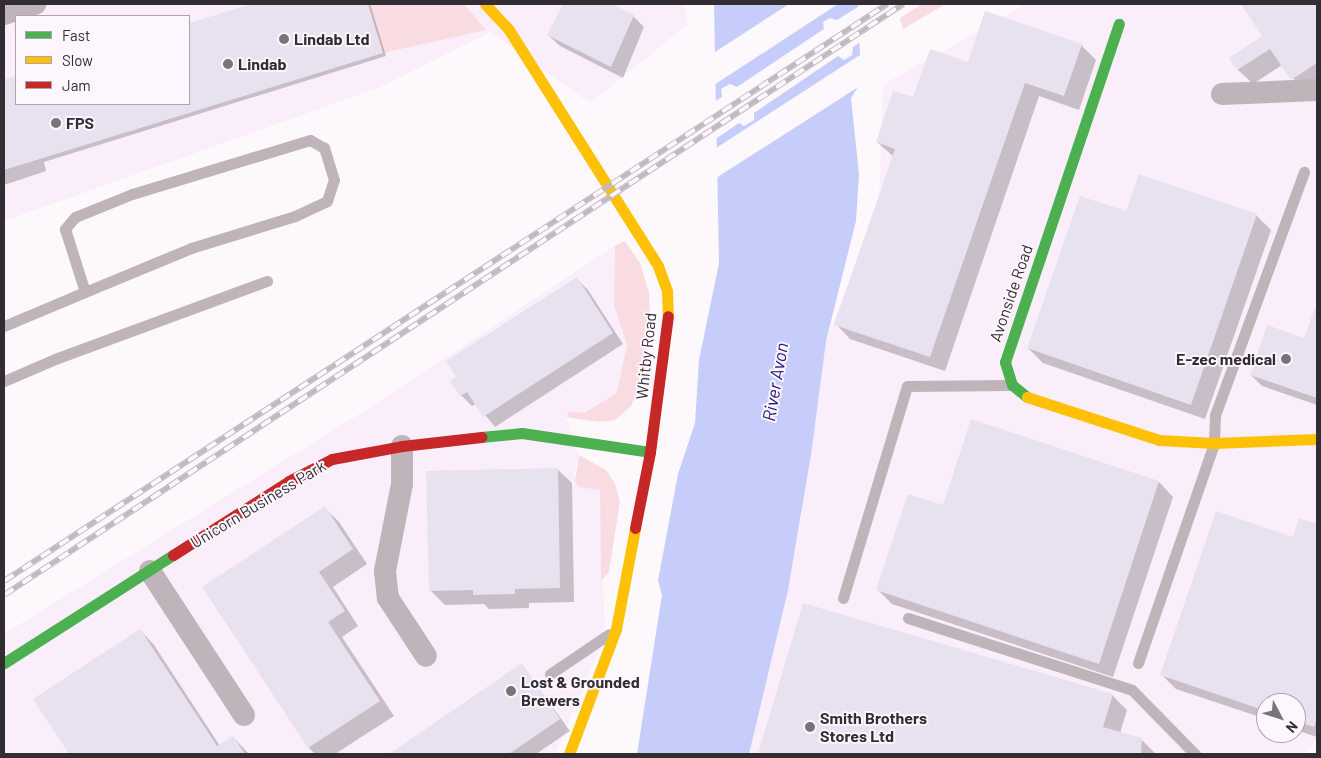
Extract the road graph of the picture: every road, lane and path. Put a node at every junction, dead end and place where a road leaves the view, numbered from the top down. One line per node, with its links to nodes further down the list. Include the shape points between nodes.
1 (35, 4): 3 (street)
2 (484, 4): 16 (street, Whitby Road, via 509,30 658,266 667,291 668,324)
3 (4, 14)
4 (1120, 24): 12 (street, Avonside Road, via 1005,362)
5 (1317, 90): 6 (street)
6 (1222, 94)
7 (1304, 172): 14 (lane, via 1215,415)
8 (267, 281): 11 (lane, via 54,359)
9 (85, 292): 9 (lane, via 191,248 295,216 327,201 334,180 324,148 310,140 132,194 75,217 65,229); 10 (lane)
10 (4, 326)
11 (4, 381)
12 (1012, 385): 14 (street, via 1030,400 1159,440); 18 (lane, via 907,386)
13 (1317, 438): 14 (street)
14 (1214, 443): 23 (lane)
15 (402, 446): 16 (street, Unicorn Business Park, via 522,432); 17 (street, Unicorn Business Park, via 332,459 289,481); 21 (street, via 402,484 385,571 388,598)
16 (650, 452): 20 (street, Whitby Road)
17 (150, 571): 22 (street, Unicorn Business Park); 25 (street)
18 (843, 598)
19 (908, 618): 27 (lane, via 1132,690)
20 (616, 629): 24 (lane); 26 (street, Whitby Road)
21 (426, 656)
22 (4, 663)
23 (1138, 663)
24 (550, 674)
25 (244, 715)
26 (569, 754)
27 (1195, 754)

